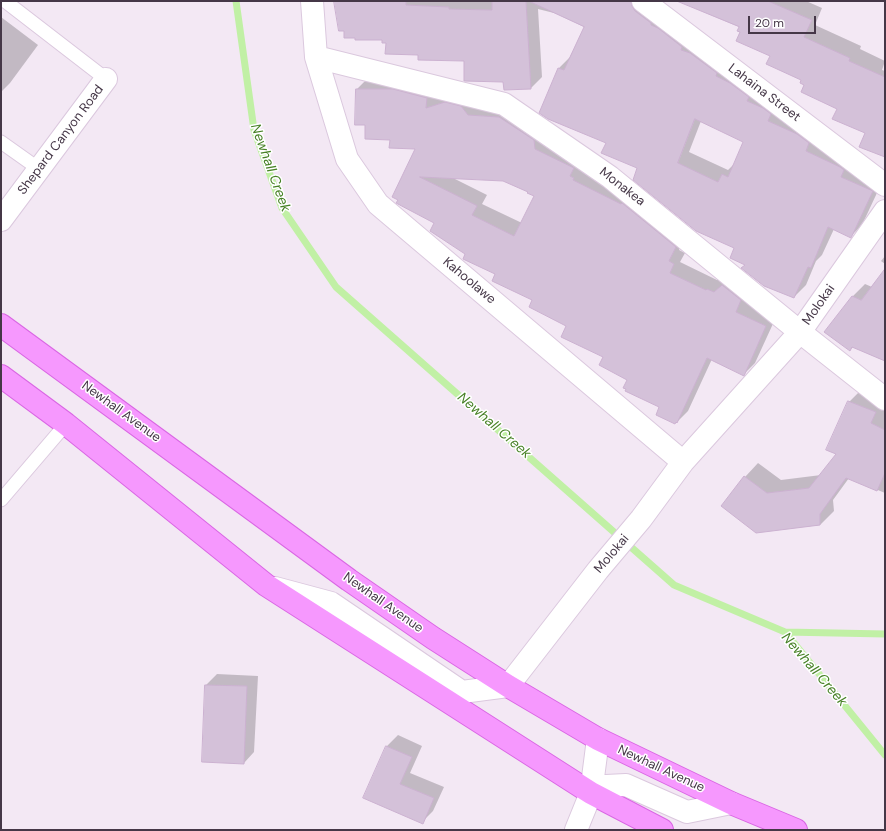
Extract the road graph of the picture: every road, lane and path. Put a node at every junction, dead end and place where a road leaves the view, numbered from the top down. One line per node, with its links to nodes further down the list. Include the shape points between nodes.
1 (5, 1): 5 (lane)
2 (312, 1): 4 (street)
3 (643, 1): 8 (street, Lahaina Street)
4 (316, 57): 12 (street, Monakea, via 504,104 610,177); 16 (street, Kahoolawe, via 347,159 378,204)
5 (106, 79): 7 (street, Shepard Canyon Road)
6 (1, 142): 7 (lane)
7 (39, 169): 10 (street, Shepard Canyon Road)
8 (885, 185)
9 (885, 210): 12 (street, Molokai)
10 (1, 220)
11 (1, 325): 19 (main road, Newhall Avenue, via 349,580)
12 (800, 332): 14 (street, Monakea); 16 (street, Molokai)
13 (1, 376): 15 (main road)
14 (885, 399)
15 (66, 424): 17 (lane); 18 (main road)
16 (683, 462): 19 (street, Molokai, via 641,520 598,570)
17 (1, 500)
18 (266, 585): 19 (street, via 331,604 462,692); 21 (main road)
19 (508, 686): 20 (main road, Newhall Avenue)
20 (598, 739): 21 (street); 22 (main road, Newhall Avenue)
21 (590, 793): 22 (street, via 606,786 626,785 687,812); 23 (street); 24 (main road)
22 (731, 802): 25 (main road, Newhall Avenue)
23 (576, 830)
24 (662, 830)
25 (796, 830)

